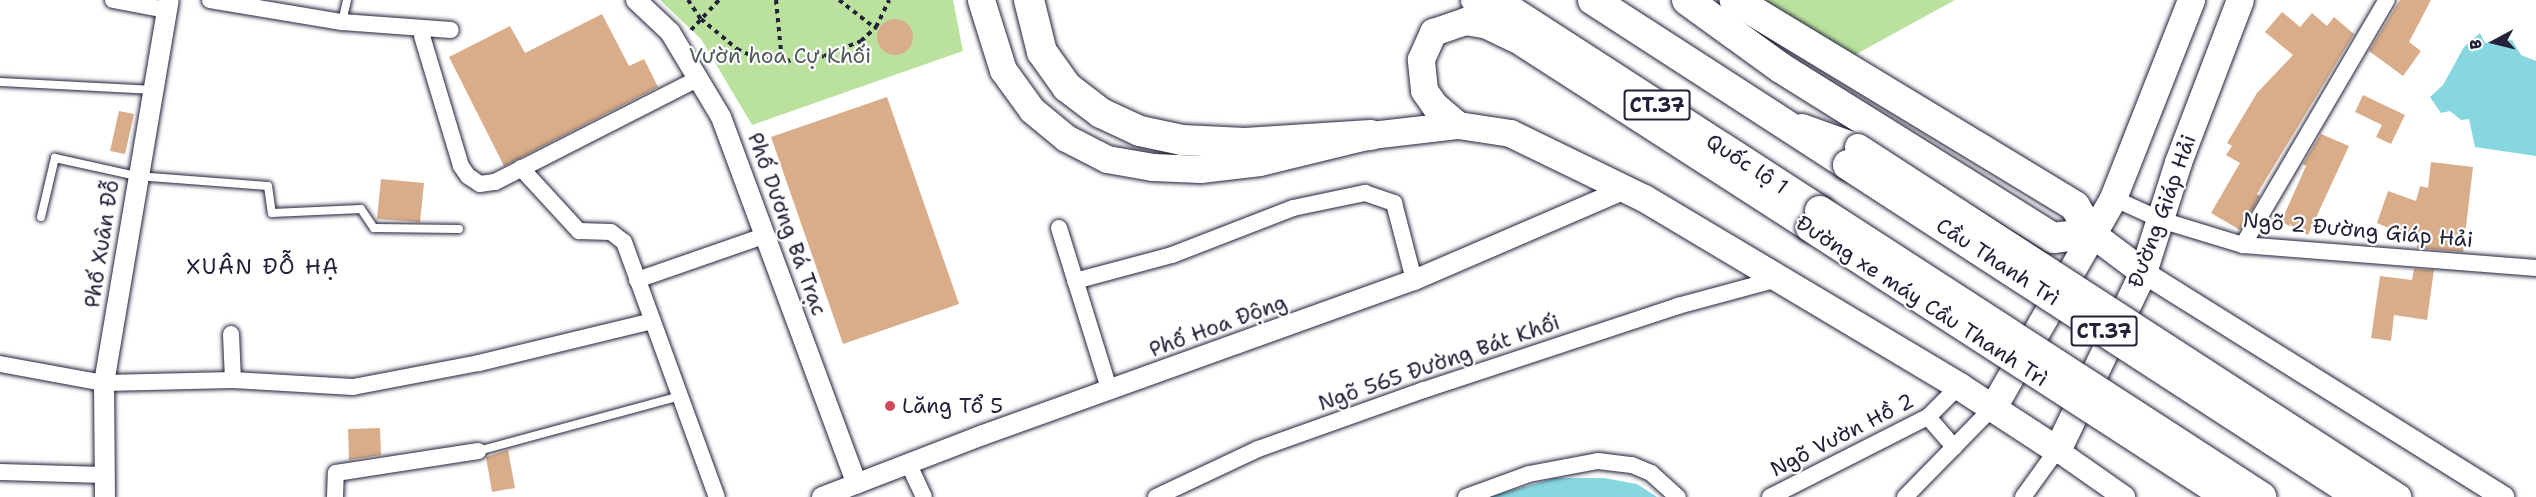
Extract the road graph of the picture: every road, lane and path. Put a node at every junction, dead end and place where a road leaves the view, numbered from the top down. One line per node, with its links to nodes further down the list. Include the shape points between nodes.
1 (113, 0): 21 (street)
2 (210, 0): 23 (street)
3 (347, 0): 23 (lane)
4 (636, 0): 29 (street, Phố Dương Bá Trạc)
5 (688, 0): 22 (path)
6 (719, 0): 22 (path)
7 (776, 0): 30 (path)
8 (839, 0): 24 (path)
9 (889, 0): 24 (path)
10 (981, 0): 35 (highway, via 1003,69 1032,110 1066,138 1107,159 1153,167 1200,169 1260,162)
11 (1029, 0): 35 (highway, via 1042,52 1066,87 1101,113 1140,131 1182,140 1245,143)
12 (1474, 0): 28 (main road, Đường xe máy Cầu Thanh Trì)
13 (1494, 0): 42 (highway, Quốc lộ 1 / CT.37)
14 (1593, 0): 25 (highway)
15 (1604, 0): 25 (highway)
16 (1687, 0): 46 (highway, via 1790,74 2053,238)
17 (1735, 0): 46 (highway, via 2075,206)
18 (2192, 0): 40 (highway)
19 (2240, 0): 43 (highway, Đường Giáp Hải, via 2178,162)
20 (2387, 0): 48 (street)
21 (168, 5): 33 (street, Phố Xuân Đỗ)
22 (701, 19): 29 (path); 30 (path, via 738,49 758,58)
23 (342, 22): 26 (street)
24 (875, 27): 30 (path, via 861,41 839,52)
25 (1638, 29): 36 (highway, CT.37, via 1768,114)
26 (451, 30)
27 (422, 36): 37 (street, via 459,160 468,176 486,184)
28 (1514, 38): 34 (highway, via 1487,25 1465,21 1443,26 1429,39 1421,59 1424,90 1435,106); 42 (main road, Đường xe máy Cầu Thanh Trì)
29 (678, 44): 31 (street, Phố Dương Bá Trạc)
30 (782, 61)
31 (699, 78): 37 (street); 47 (street, Phố Dương Bá Trạc, via 721,117)
32 (0, 82): 33 (lane)
33 (151, 90): 38 (street, Phố Xuân Đỗ)
34 (1458, 125): 35 (highway); 39 (highway, via 1510,133)
35 (1371, 135)
36 (1853, 156): 88 (highway, Cầu Thanh Trì / CT.37, bridge); 89 (main road, bridge)
37 (522, 168): 53 (street, via 579,231 618,236)
38 (137, 176): 41 (lane, via 55,158); 45 (lane, via 268,186 272,213 361,209 374,228); 61 (street, Phố Xuân Đỗ)
39 (1625, 189): 49 (highway); 54 (street, Phố Hoa Động)
40 (2113, 198): 43 (street, Ngõ 2 Đường Giáp Hải); 46 (highway)
41 (41, 217)
42 (1815, 219): 86 (main road, Đường xe máy Cầu Thanh Trì, bridge); 87 (highway, CT.37, bridge)
43 (2161, 220): 48 (street, Ngõ 2 Đường Giáp Hải); 51 (highway, Đường Giáp Hải)
44 (1059, 228): 55 (street)
45 (459, 229)
46 (2091, 233): 51 (highway); 65 (highway)
47 (766, 235): 53 (street); 73 (street, Phố Dương Bá Trạc)
48 (2243, 245): 50 (street, Ngõ 2 Đường Giáp Hải)
49 (1741, 254): 52 (highway); 56 (street)
50 (2536, 268)
51 (2143, 272): 68 (highway, Đường Giáp Hải); 90 (main road)
52 (1778, 279): 56 (street, Ngõ 565 Đường Bát Khối); 62 (highway)
53 (637, 280): 57 (street)
54 (1414, 280): 55 (street, via 1394,203 1365,193 1293,208 1172,255); 63 (street, Phố Hoa Động)
55 (1075, 281): 63 (street)
56 (1743, 288): 79 (street, Ngõ 565 Đường Bát Khối, via 1413,394 1257,449)
57 (652, 321): 60 (street, via 479,363 353,387); 64 (street)
58 (231, 334): 60 (street)
59 (0, 364): 61 (street)
60 (233, 380): 61 (street)
61 (104, 383): 72 (street, Phố Xuân Đỗ)
62 (1959, 386): 65 (highway); 66 (street, Ngõ Vườn Hồ 2)
63 (1109, 389): 70 (street, Phố Hoa Động)
64 (680, 396): 69 (lane); 76 (street)
65 (1993, 407): 67 (street); 68 (highway)
66 (1928, 417): 67 (street); 82 (street, Ngõ Vườn Hồ 2)
67 (1954, 447): 83 (street)
68 (2057, 450): 84 (street); 85 (main road)
69 (478, 451): 75 (street, via 336,473)
70 (909, 465): 73 (street, Phố Hoa Động); 78 (street)
71 (0, 472): 72 (street)
72 (104, 475): 74 (street, Phố Xuân Đỗ)
73 (857, 484): 77 (street, Phố Hoa Động)
74 (105, 497)
75 (335, 497)
76 (717, 497)
77 (822, 497)
78 (924, 497)
79 (1156, 497)
80 (1466, 497): 81 (street, via 1528,474 1598,461 1632,465 1651,473)
81 (1678, 497)
82 (1770, 497)
83 (1905, 497)
84 (2023, 497)
85 (2124, 497)
86 (2224, 497)
87 (2260, 497)
88 (2360, 497)
89 (2398, 497)
90 (2503, 497)

